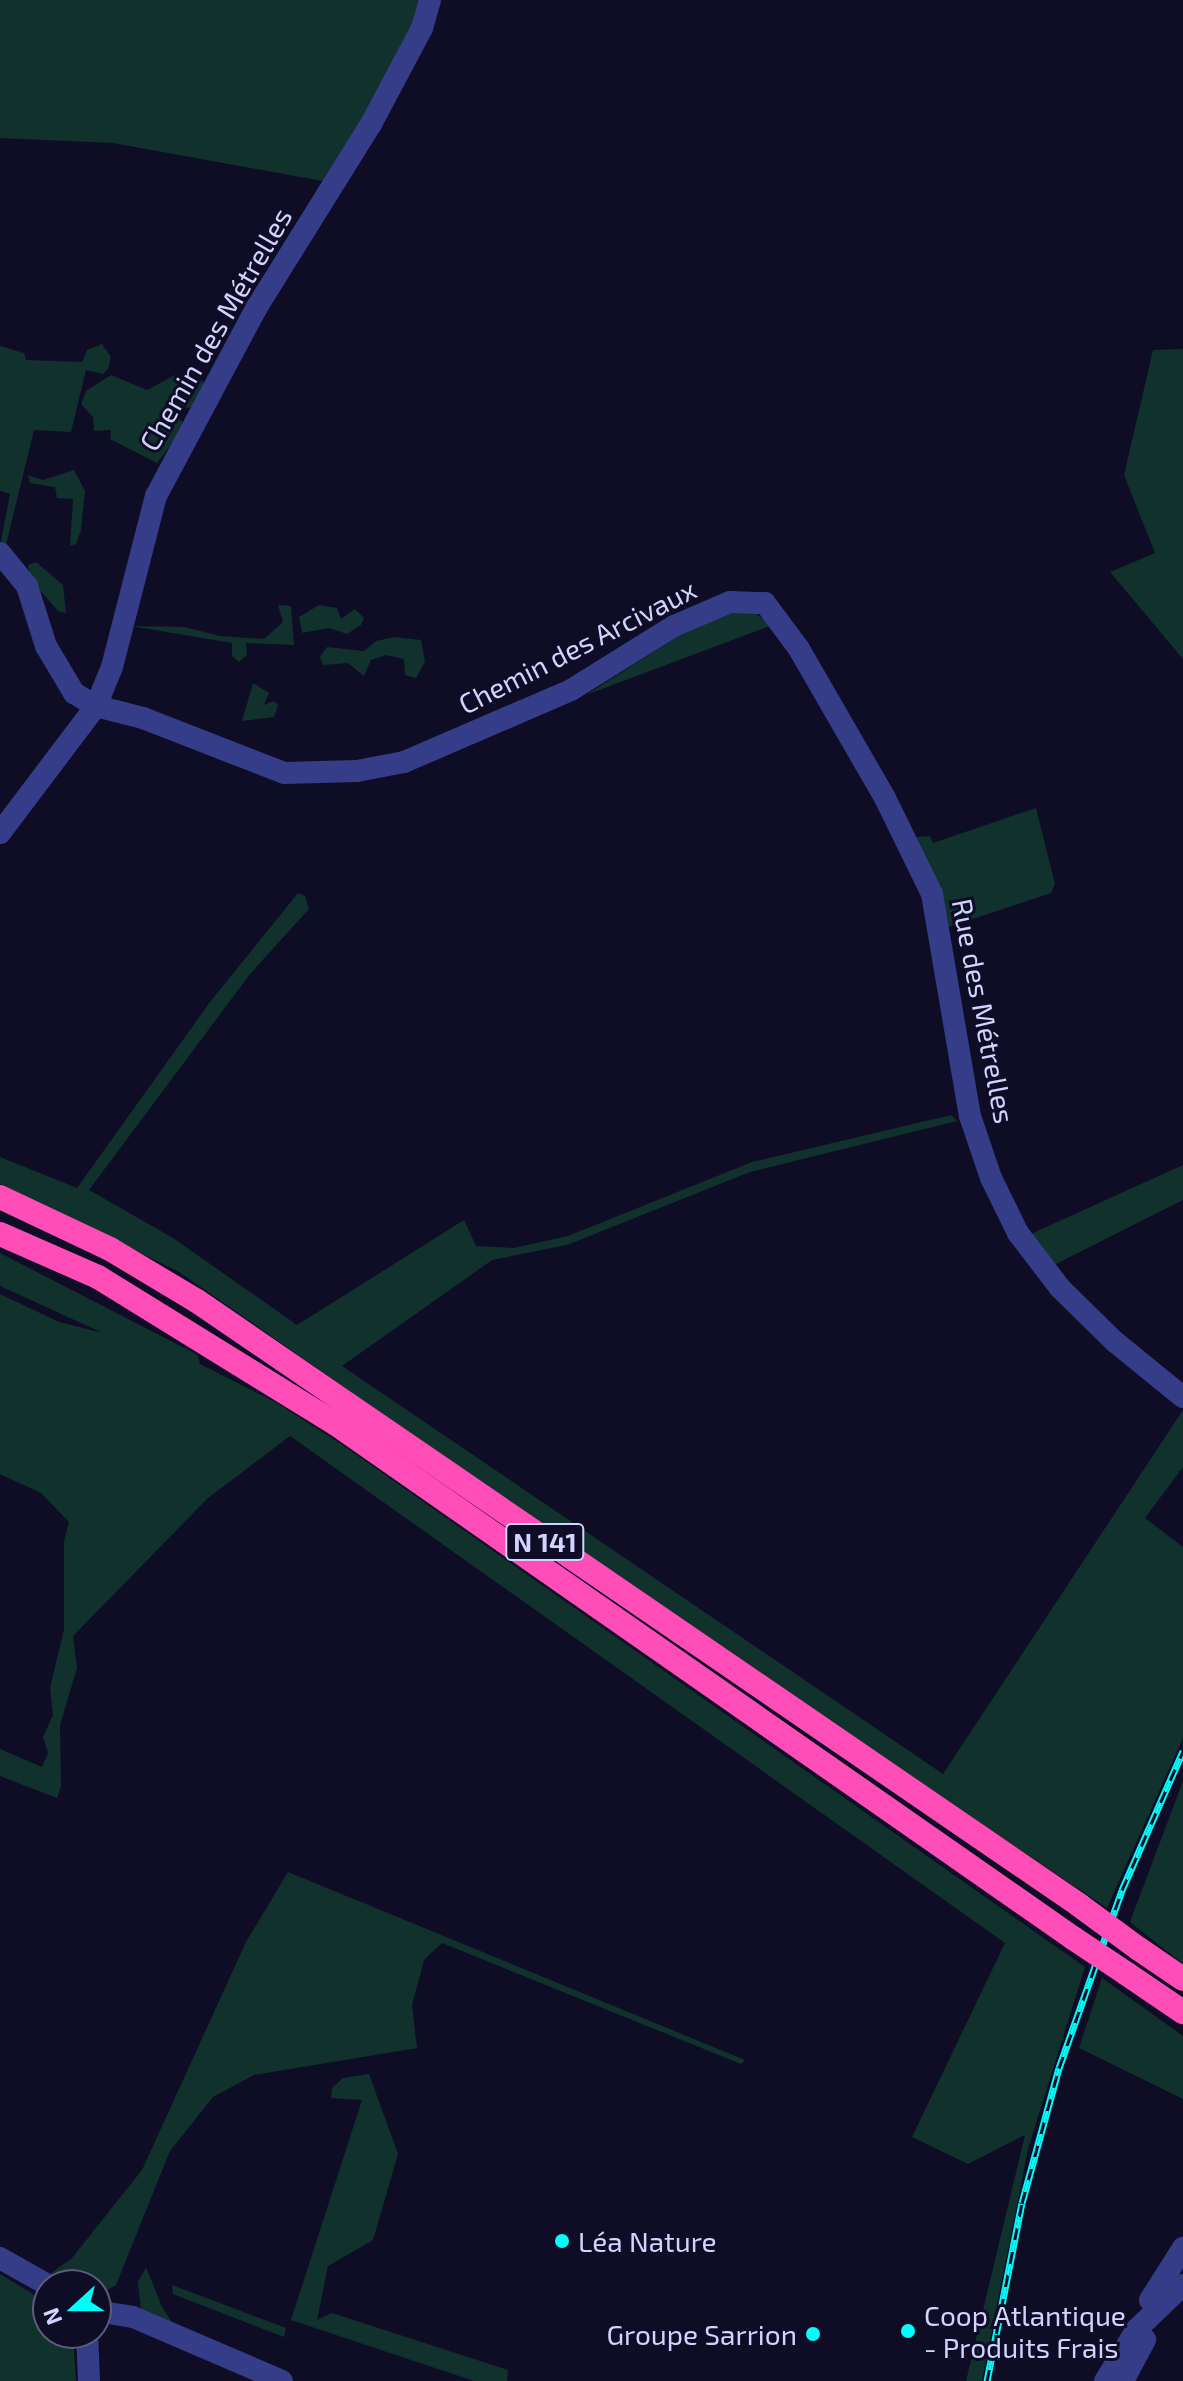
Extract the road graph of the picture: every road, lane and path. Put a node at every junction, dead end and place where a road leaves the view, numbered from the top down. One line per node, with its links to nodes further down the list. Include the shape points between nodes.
1 (430, 0): 4 (street, Chemin des Métrelles, via 422,28 371,124 257,307 156,496 112,667)
2 (0, 553): 4 (street, via 27,586 46,646 74,693)
3 (765, 603): 4 (street, Chemin des Arcivaux, via 730,602 674,626 571,690 404,762 357,771 284,773 143,718); 8 (street, Rue des Métrelles, via 799,649 885,798 932,894 970,1116 991,1178 1018,1233 1060,1288)
4 (96, 706): 5 (street, Chemin des Métrelles)
5 (0, 833)
6 (0, 1197): 9 (highway, N 141, bridge, via 110,1249 197,1301)
7 (0, 1234): 10 (highway, N 141, bridge, via 98,1277 336,1424)
8 (1183, 1397)
9 (1183, 1979)
10 (1183, 2012)
11 (1183, 2248): 15 (street)
12 (0, 2258): 13 (street)
13 (32, 2276)
14 (1183, 2285): 21 (street, via 1137,2329)
15 (1150, 2300)
16 (1183, 2303): 22 (street, via 1145,2341)
17 (112, 2314): 20 (street, via 133,2317)
18 (88, 2349): 19 (street)
19 (89, 2381)
20 (282, 2381)
21 (1105, 2381)
22 (1123, 2381)

